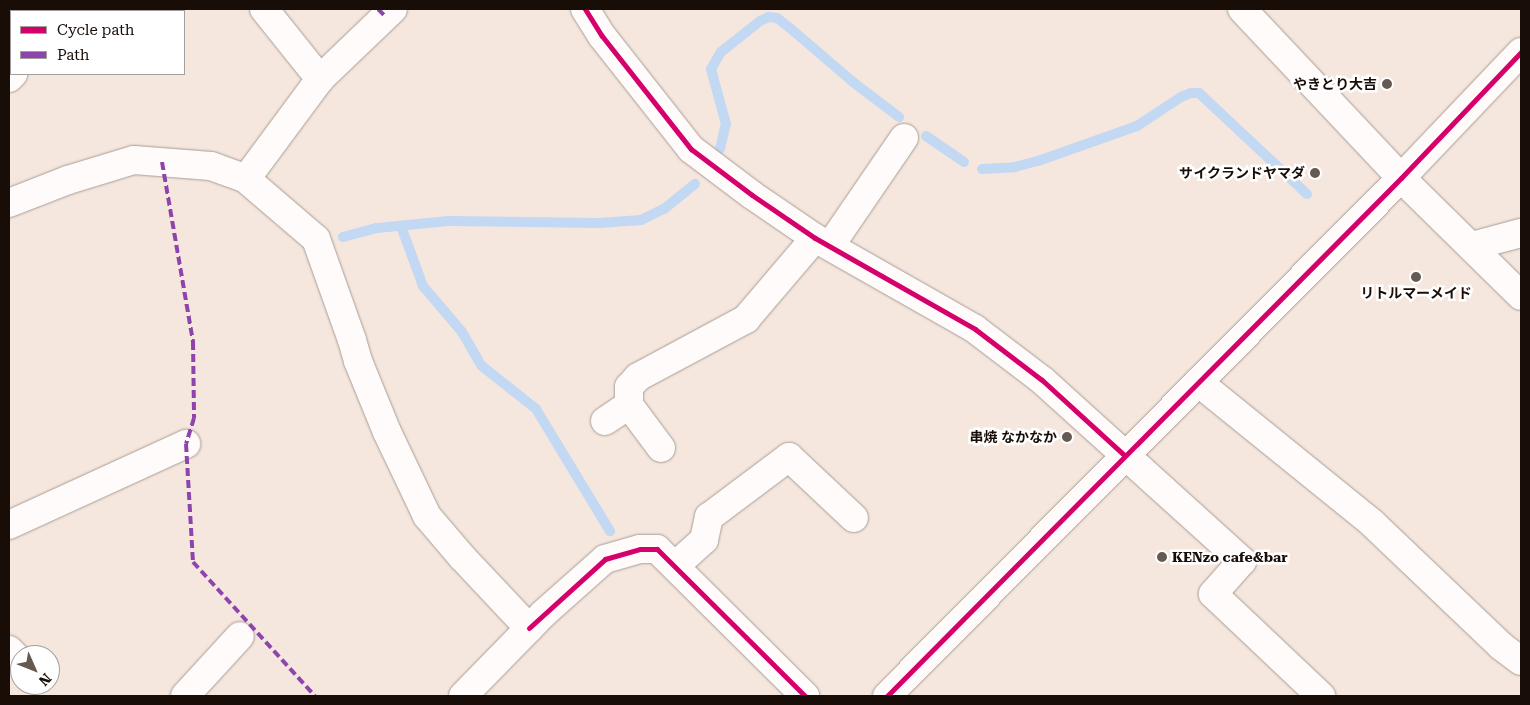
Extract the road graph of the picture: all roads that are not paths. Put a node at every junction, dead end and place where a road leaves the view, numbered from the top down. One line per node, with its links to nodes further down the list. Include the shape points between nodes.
1 (264, 9): 6 (street)
2 (393, 9): 6 (street)
3 (586, 9): 12 (street, via 602,36 691,149)
4 (1242, 9): 9 (street)
5 (1521, 52): 9 (street)
6 (320, 79): 8 (street)
7 (904, 138): 12 (street)
8 (246, 178): 10 (street, via 211,166 134,160 68,180); 24 (street, via 316,239 386,432 427,516)
9 (1401, 178): 13 (street); 15 (street)
10 (9, 203)
11 (1521, 233): 13 (street)
12 (823, 242): 16 (street, via 746,318 638,377 629,388); 20 (street, via 975,329 1042,380)
13 (1472, 246): 14 (street)
14 (1521, 296)
15 (1198, 382): 20 (street); 26 (street, via 1372,524)
16 (629, 405): 17 (street); 19 (street)
17 (604, 421)
18 (186, 444): 22 (street)
19 (661, 448)
20 (1124, 456): 30 (street); 31 (street, via 1242,561 1213,594)
21 (854, 518): 23 (street, via 789,457 709,517 704,540)
22 (9, 525)
23 (675, 566): 24 (street, via 657,549 640,549 605,559); 29 (street)
24 (530, 628): 28 (street)
25 (240, 636): 27 (street)
26 (1521, 661)
27 (185, 696)
28 (463, 696)
29 (805, 696)
30 (886, 696)
31 (1321, 696)

